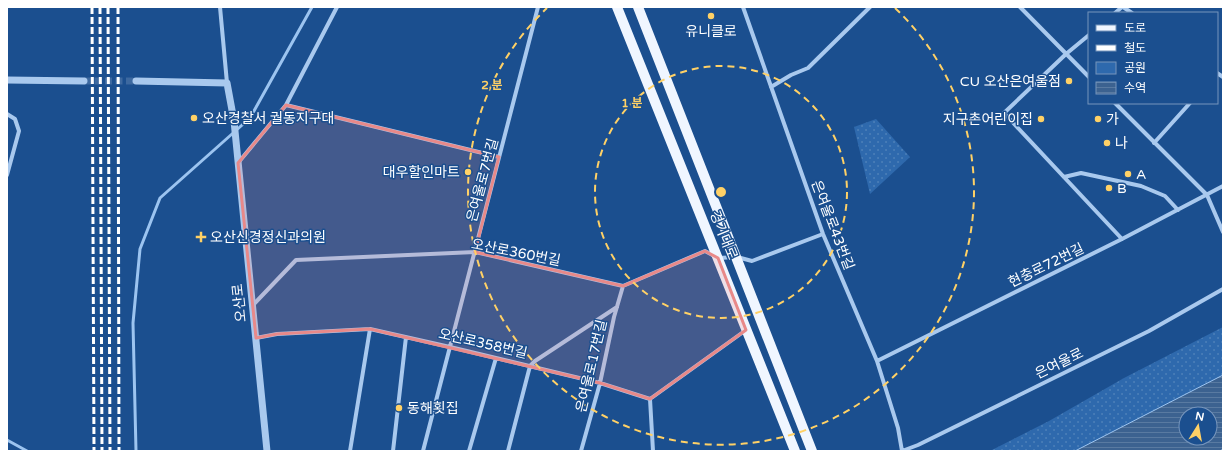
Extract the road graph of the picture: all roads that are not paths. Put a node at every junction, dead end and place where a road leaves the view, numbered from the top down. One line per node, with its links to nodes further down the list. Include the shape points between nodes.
1 (220, 7): 15 (street)
2 (337, 7): 19 (street)
3 (538, 7): 22 (street, 은여울로7번길)
4 (617, 7): 33 (main road, 경기대로)
5 (638, 7): 34 (main road, 경기대로)
6 (743, 7): 16 (street, 은여울로43번길)
7 (870, 7): 16 (street, via 808,68)
8 (1020, 7): 10 (street)
9 (1088, 36): 10 (street)
10 (1066, 54): 11 (street); 25 (street, via 1004,113)
11 (1088, 76)
12 (7, 80): 13 (street)
13 (84, 81)
14 (136, 81): 15 (street)
15 (228, 83): 23 (street, 오산로)
16 (771, 87): 30 (street, 은여울로43번길)
17 (1116, 104): 21 (street)
18 (1189, 104): 21 (street)
19 (286, 105): 22 (street); 23 (street)
20 (7, 114): 24 (street, via 15,119 19,131)
21 (1154, 143): 27 (street)
22 (499, 157): 32 (street, 은여울로7번길)
23 (238, 163): 37 (street, 오산로)
24 (7, 175)
25 (1064, 177): 28 (street, via 1080,173 1140,186 1165,196); 31 (street)
26 (1223, 186): 27 (street, 현충로72번길)
27 (1207, 195): 28 (street, 현충로72번길); 29 (street)
28 (1178, 210): 31 (street, 현충로72번길)
29 (1223, 232)
30 (823, 234): 34 (street, via 752,261); 45 (street, 은여울로43번길)
31 (1122, 239): 45 (street, 현충로72번길)
32 (474, 252): 35 (street, 오산로360번길); 37 (street, 오산로360번길, via 296,260); 43 (street, 은여울로7번길)
33 (718, 258): 34 (street); 35 (street, via 705,251); 40 (main road, 경기대로)
34 (736, 258): 58 (main road, 경기대로)
35 (623, 286): 38 (street, 은여울로17번길)
36 (1223, 289): 59 (street, 은여울로, via 1149,331)
37 (253, 306): 42 (street, 오산로)
38 (617, 307): 46 (street); 47 (street, 은여울로17번길)
39 (370, 329): 41 (street, 오산로358번길); 42 (street, 오산로358번길, via 277,334); 50 (street)
40 (746, 330): 48 (street); 57 (main road, 경기대로)
41 (406, 337): 43 (street, 오산로358번길); 51 (street)
42 (256, 338): 49 (street, 오산로)
43 (450, 347): 44 (street, 오산로358번길); 52 (street, 은여울로7번길)
44 (496, 358): 46 (street, 오산로358번길); 53 (street)
45 (877, 361): 59 (street, 은여울로43번길, via 898,428)
46 (530, 366): 47 (street, 오산로358번길); 54 (street)
47 (600, 383): 48 (street, 오산로358번길); 55 (street, 은여울로17번길)
48 (650, 399): 56 (street)
49 (267, 451)
50 (350, 451)
51 (393, 451)
52 (423, 451)
53 (469, 451)
54 (508, 451)
55 (581, 451)
56 (653, 451)
57 (795, 451)
58 (812, 451)
59 (902, 451)

